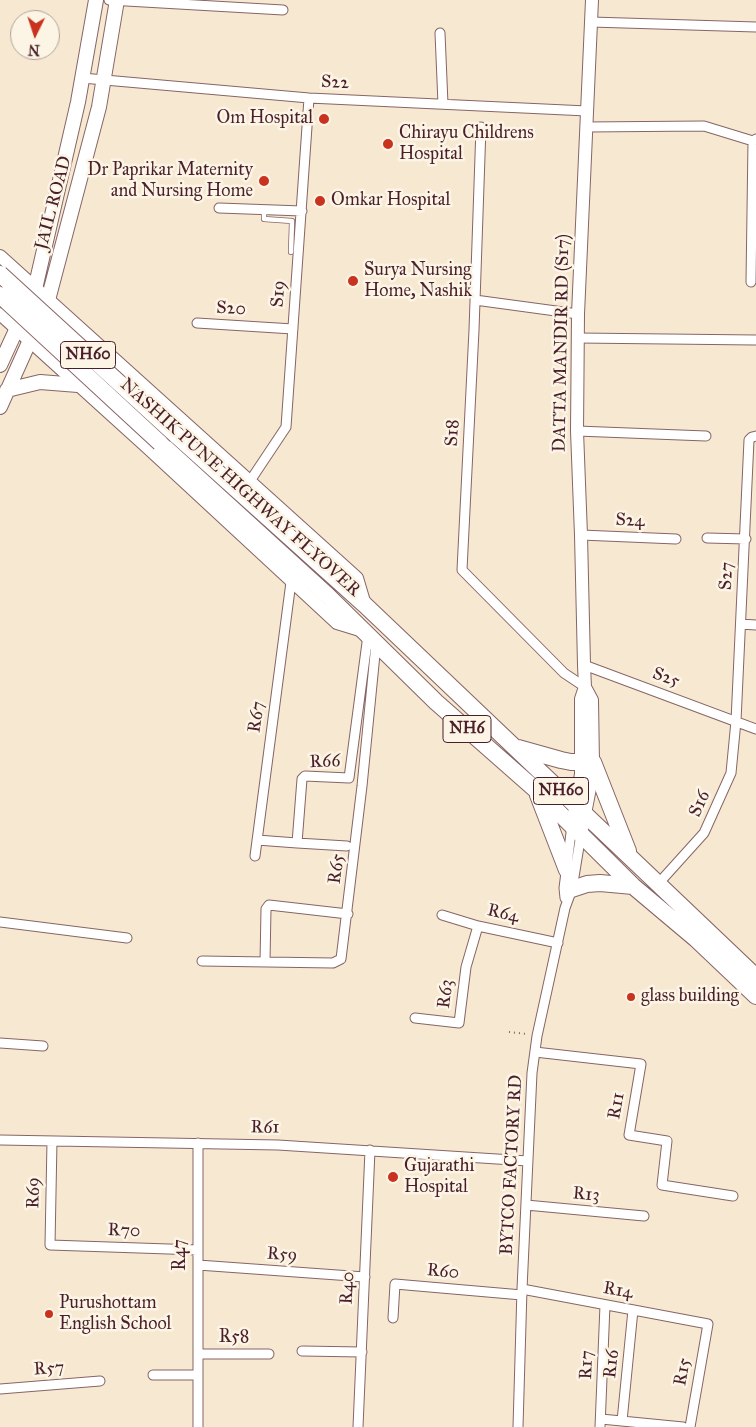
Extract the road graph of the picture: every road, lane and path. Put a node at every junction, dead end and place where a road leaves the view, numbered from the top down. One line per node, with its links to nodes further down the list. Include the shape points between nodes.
1 (96, 0): 8 (main road, JAIL ROAD)
2 (114, 0): 4 (street); 9 (main road, JAIL ROAD)
3 (592, 0): 5 (main road, DATTA MANDIR RD (S17))
4 (283, 10)
5 (591, 22): 6 (street); 12 (main road, DATTA MANDIR RD (S17))
6 (756, 27)
7 (440, 33): 11 (street)
8 (82, 78): 9 (street, S22); 23 (main road, JAIL ROAD)
9 (104, 80): 10 (street, S22); 25 (main road, JAIL ROAD)
10 (309, 98): 11 (street, S22); 18 (street, S19)
11 (443, 104): 12 (street, S22)
12 (587, 110): 14 (main road, DATTA MANDIR RD (S17))
13 (481, 127): 26 (street, S18)
14 (586, 127): 15 (street, via 704,126); 28 (main road, DATTA MANDIR RD (S17))
15 (754, 140): 22 (street)
16 (219, 208): 17 (street)
17 (264, 210): 18 (street); 19 (lane, via 264,219 292,221)
18 (302, 211): 30 (street, S19)
19 (291, 252)
20 (0, 256): 23 (main road)
21 (0, 274): 50 (highway, NASHIK PUNE HIGHWAY FLYOVER / NH60, bridge)
22 (751, 282)
23 (35, 289): 25 (main road); 31 (main road, JAIL ROAD)
24 (0, 295): 42 (highway, NASHIK PUNE HIGHWAY FLYOVER / NH60, bridge)
25 (48, 300): 34 (main road, JAIL ROAD); 43 (main road)
26 (475, 300): 28 (street); 55 (street, S18, via 462,570 564,673)
27 (0, 314): 31 (main road)
28 (578, 314): 32 (main road, DATTA MANDIR RD (S17))
29 (196, 323): 30 (street, S20)
30 (293, 329): 43 (street, S19, via 286,427)
31 (16, 330): 34 (main road); 35 (main road, JAIL ROAD)
32 (578, 338): 33 (street); 39 (main road, DATTA MANDIR RD (S17))
33 (756, 340)
34 (30, 343): 36 (main road); 37 (main road, JAIL ROAD)
35 (0, 365)
36 (78, 385): 37 (main road, via 40,382); 49 (main road)
37 (8, 390): 38 (main road, JAIL ROAD)
38 (0, 406)
39 (577, 431): 40 (street); 45 (main road, DATTA MANDIR RD (S17))
40 (706, 436)
41 (756, 436): 44 (street, S27, via 750,440)
42 (160, 443): 53 (highway, NASHIK PUNE HIGHWAY FLYOVER / NH6)
43 (250, 481): 50 (main road, via 357,578)
44 (751, 515): 48 (street, S27)
45 (581, 535): 47 (street, S24); 54 (main road, DATTA MANDIR RD (S17))
46 (707, 538): 48 (street)
47 (676, 539)
48 (746, 539): 51 (street, S27)
49 (291, 582): 53 (main road, via 336,623); 65 (street, R67)
50 (365, 604): 58 (highway, NH60)
51 (741, 624): 52 (street); 56 (street, S27)
52 (756, 625)
53 (369, 636): 60 (street, R66); 61 (street, R65); 62 (highway, NH6, via 436,702)
54 (584, 665): 55 (main road, DATTA MANDIR RD (S17)); 56 (street, S25)
55 (585, 687): 59 (main road, DATTA MANDIR RD (S17), via 581,699)
56 (736, 721): 57 (street, S25); 71 (street, S16, via 731,773 704,833)
57 (756, 729)
58 (513, 746): 59 (highway, via 560,760); 63 (highway, NH60)
59 (588, 762): 63 (main road, DATTA MANDIR RD (S17)); 69 (highway)
60 (349, 778): 61 (street); 66 (street, R66, via 306,776 302,779)
61 (363, 779): 75 (street, R65)
62 (536, 790): 64 (highway, NH6); 70 (highway)
63 (581, 810): 64 (main road, DATTA MANDIR RD (S17)); 69 (highway, NH60)
64 (576, 830): 70 (street, BYTCO FACTORY RD); 72 (highway); 73 (street, BYTCO FACTORY RD)
65 (257, 840): 66 (street); 68 (street, R67)
66 (297, 843): 67 (street)
67 (346, 846)
68 (255, 856)
69 (630, 857): 71 (highway, NH60)
70 (567, 870): 74 (street, BYTCO FACTORY RD)
71 (658, 884): 83 (highway, NH60)
72 (633, 886): 73 (highway, via 600,883); 84 (highway)
73 (572, 889): 74 (street, BYTCO FACTORY RD)
74 (565, 908): 80 (street, BYTCO FACTORY RD)
75 (348, 914): 82 (street, R65, via 338,962); 82 (street, via 269,905 266,909)
76 (442, 915): 78 (street, R64)
77 (0, 922): 79 (street)
78 (478, 926): 80 (street, R64); 85 (street, R63, via 466,967 459,1023)
79 (127, 938)
80 (558, 943): 87 (street, BYTCO FACTORY RD)
81 (202, 961): 82 (street, R65)
82 (265, 962)
83 (756, 977)
84 (756, 996)
85 (415, 1018)
86 (509, 1032): 87 (path)
87 (537, 1036): 90 (street, BYTCO FACTORY RD)
88 (0, 1043): 89 (street)
89 (44, 1046)
90 (535, 1052): 95 (street, BYTCO FACTORY RD); 96 (street, R11, via 641,1064 629,1135 667,1141 662,1185)
91 (0, 1140): 92 (street, R61)
92 (52, 1141): 93 (street, R61); 99 (street, R69)
93 (198, 1143): 94 (street, R61); 100 (street, R47)
94 (370, 1150): 95 (street, R61); 102 (street, R40)
95 (528, 1161): 97 (street, BYTCO FACTORY RD)
96 (733, 1196)
97 (526, 1205): 98 (street, R13); 103 (street, BYTCO FACTORY RD)
98 (644, 1216)
99 (50, 1245): 100 (street, R70)
100 (198, 1250): 101 (street, R47)
101 (198, 1265): 102 (street, R59); 110 (street, R47)
102 (365, 1277): 109 (street, R40)
103 (522, 1292): 104 (street, R14); 106 (street, R60, via 395,1284); 120 (street, BYTCO FACTORY RD)
104 (606, 1305): 105 (street, R14); 117 (street, R17)
105 (633, 1310): 107 (street, R14); 116 (street, R16)
106 (393, 1318)
107 (708, 1324): 122 (street, R15)
108 (302, 1351): 109 (street)
109 (362, 1352): 119 (street, R40)
110 (198, 1354): 111 (street, R58); 112 (street, R47)
111 (270, 1354)
112 (198, 1375): 113 (street); 118 (street, R47)
113 (153, 1376)
114 (100, 1381): 115 (street, R57)
115 (0, 1389)
116 (622, 1421): 117 (street); 121 (street)
117 (600, 1423)
118 (198, 1427)
119 (358, 1427)
120 (518, 1427)
121 (683, 1427)
122 (690, 1427)

